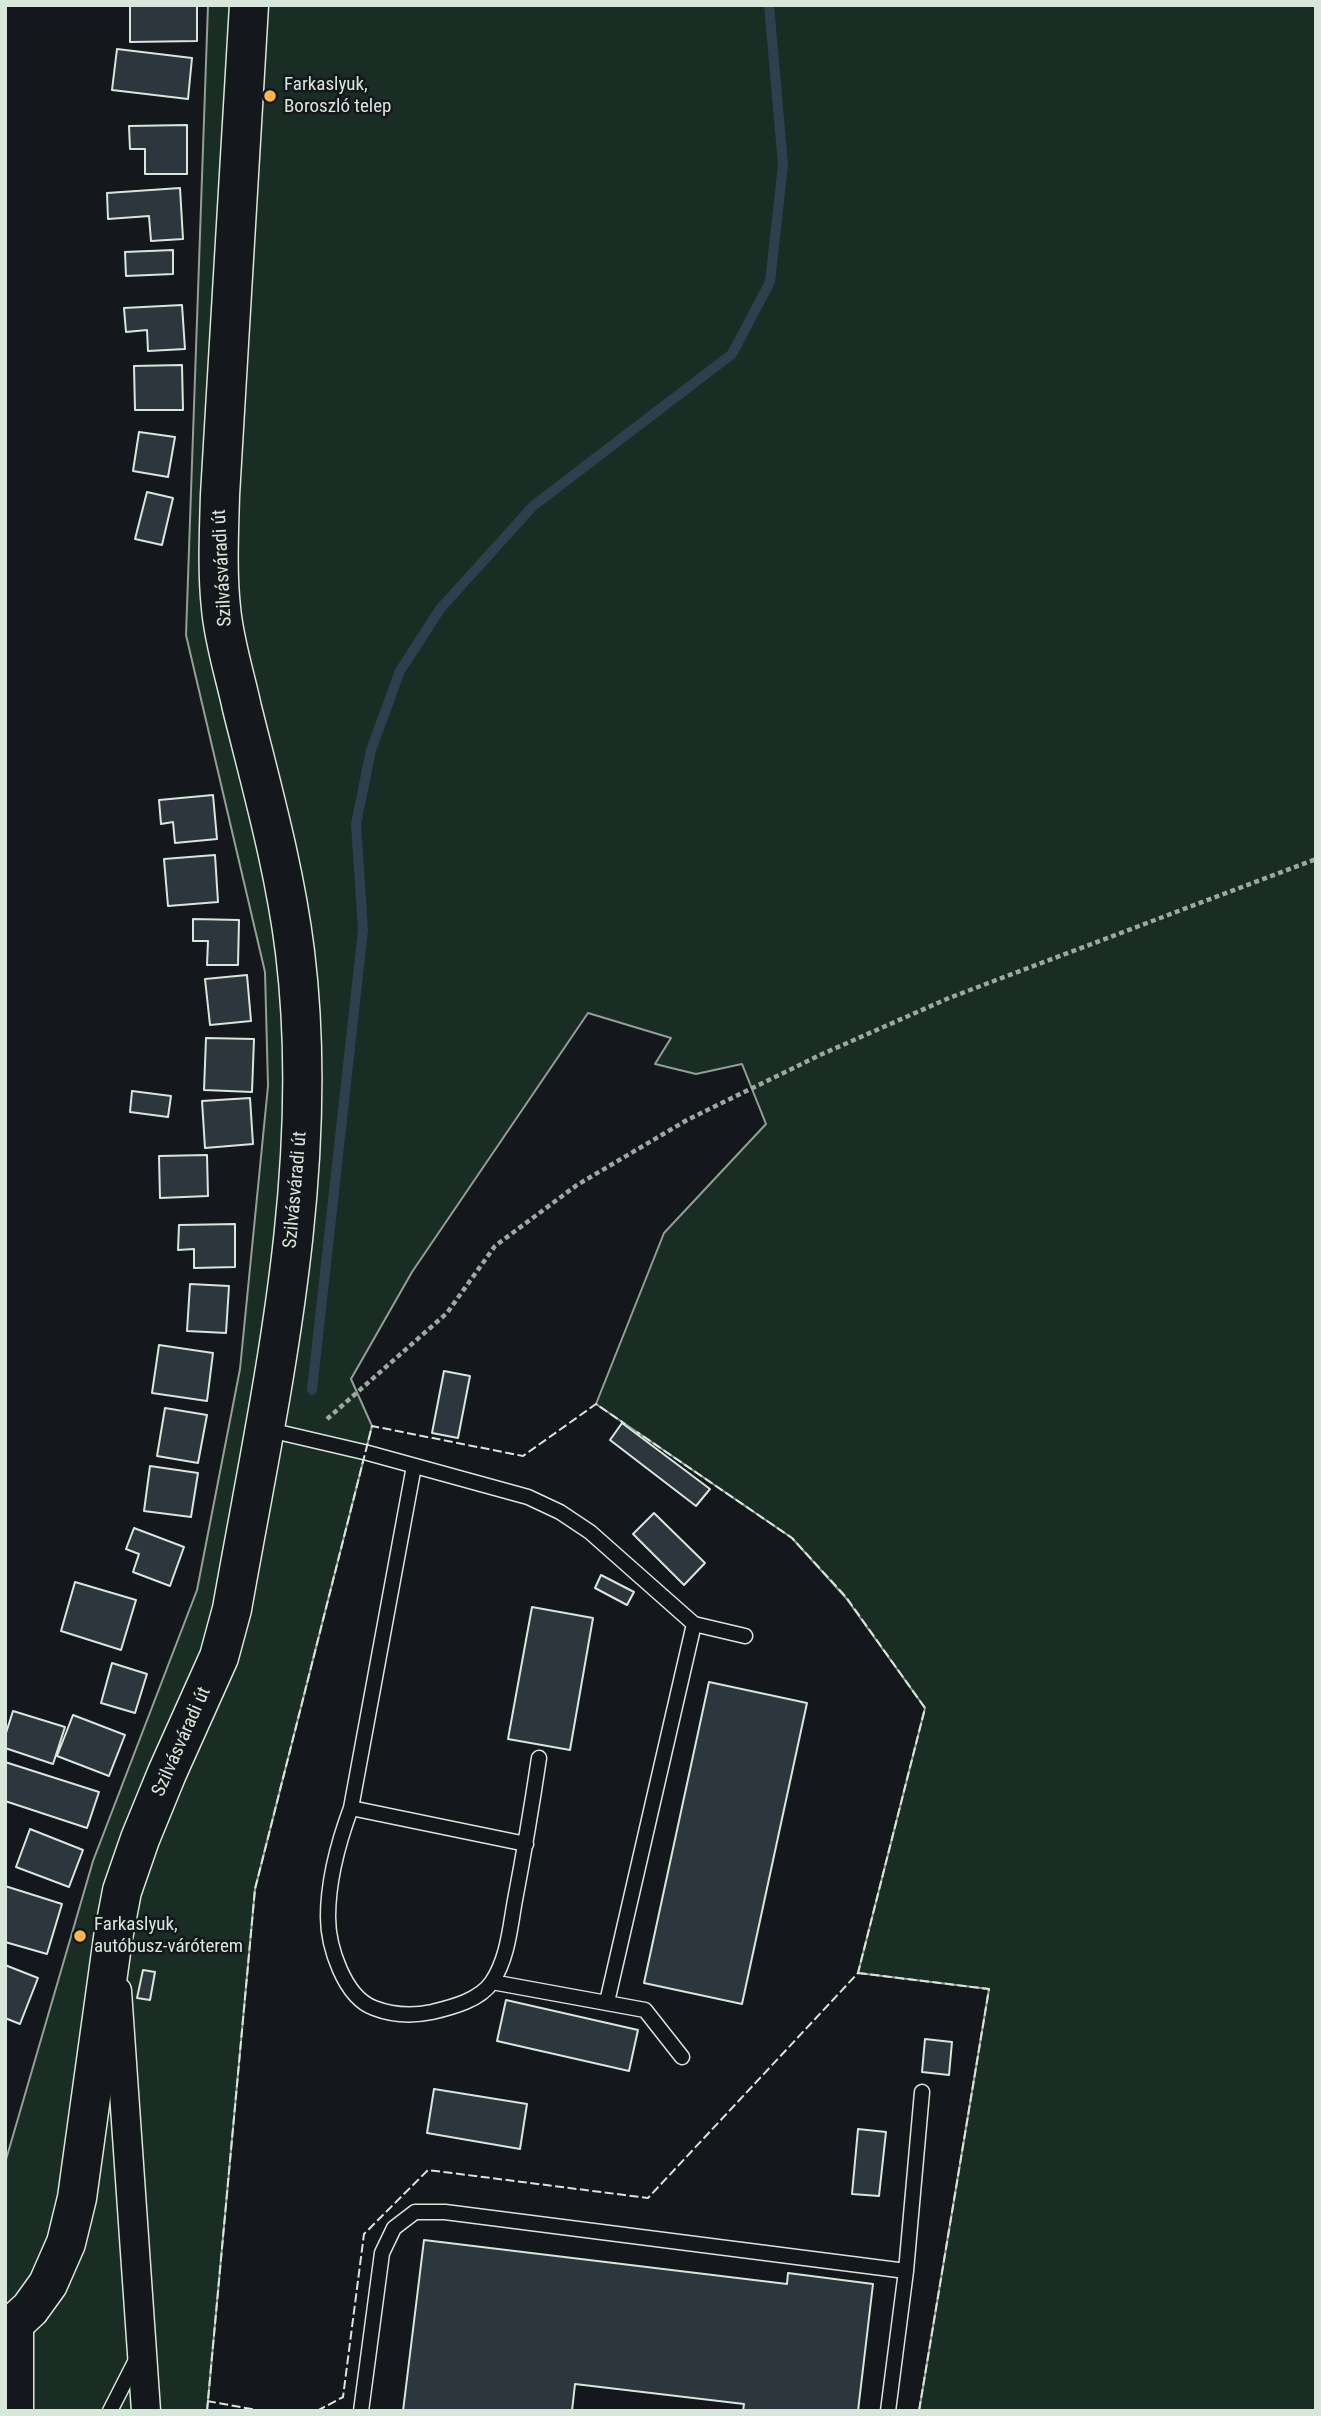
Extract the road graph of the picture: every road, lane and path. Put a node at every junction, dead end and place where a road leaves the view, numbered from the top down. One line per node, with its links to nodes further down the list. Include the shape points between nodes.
1 (249, 5): 3 (main road, Szilvásváradi út, via 218,567 221,610 295,952 301,1046 296,1211)
2 (1316, 859): 4 (path, via 949,998 687,1120 577,1185 495,1246 447,1313)
3 (264, 1429): 4 (lane); 11 (main road, Szilvásváradi út, via 219,1657 140,1839 122,1891)
4 (304, 1439): 5 (lane)
5 (414, 1466): 6 (lane, via 528,1497 560,1512 590,1532); 9 (lane)
6 (694, 1625): 7 (lane); 13 (lane)
7 (745, 1636)
8 (539, 1758): 10 (lane)
9 (351, 1808): 10 (lane); 12 (lane, via 338,1842 328,1918 331,1946 355,1993 372,2008 417,2015 478,1996)
10 (526, 1844): 12 (lane, via 505,1953)
11 (113, 1938): 17 (main road, Szilvásváradi út, via 77,2198 66,2243 48,2284); 18 (street)
12 (492, 1982): 13 (lane)
13 (607, 2002): 14 (lane, via 645,2010)
14 (682, 2057)
15 (922, 2092): 16 (lane)
16 (906, 2271): 22 (lane, via 458,2213 415,2212 394,2228 382,2253); 23 (lane)
17 (12, 2326): 19 (street)
18 (142, 2349): 20 (lane); 21 (street)
19 (19, 2411)
20 (110, 2411)
21 (145, 2411)
22 (361, 2411)
23 (888, 2411)

